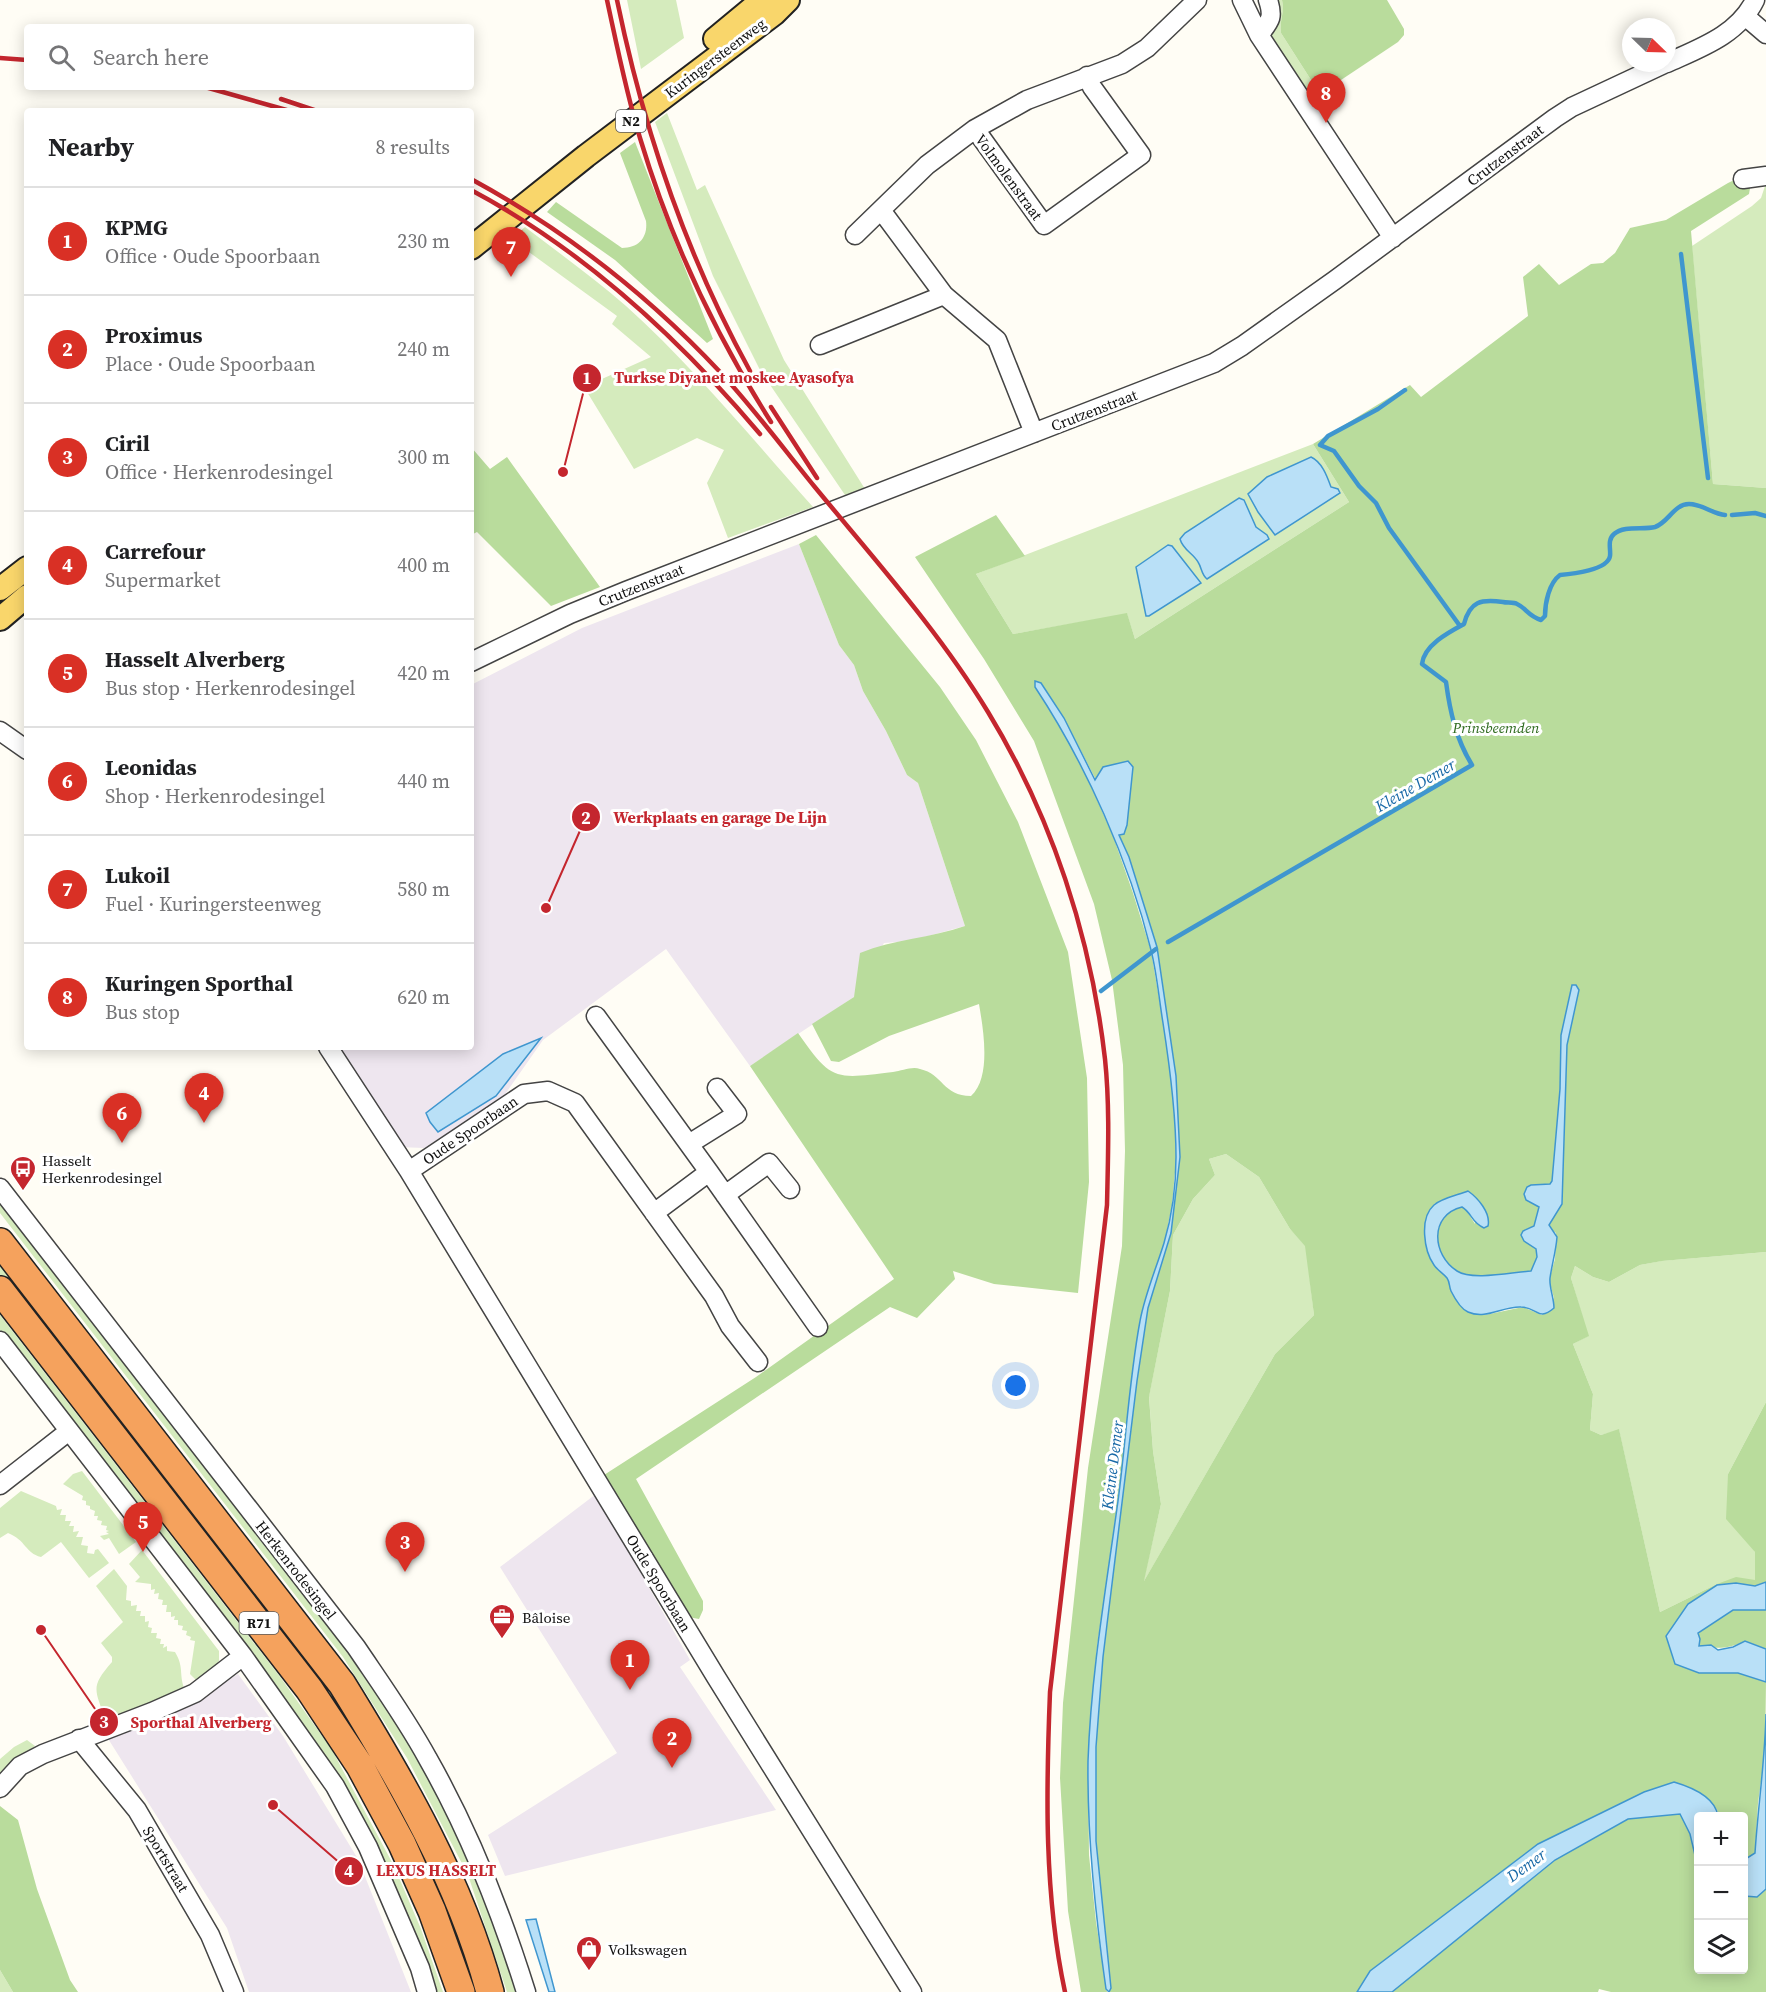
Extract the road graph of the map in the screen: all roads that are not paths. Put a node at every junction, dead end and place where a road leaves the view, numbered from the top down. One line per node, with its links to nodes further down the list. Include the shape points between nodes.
1 (762, 0): 17 (main road, Kuringersteenweg / N2)
2 (788, 0): 20 (main road, Kuringersteenweg / N2)
3 (1197, 0): 12 (street, via 1147,48 1122,64)
4 (1242, 0): 9 (street)
5 (1268, 0): 9 (street, via 1271,20)
6 (1755, 0): 7 (street, Crutzenstraat)
7 (1745, 16): 8 (street); 10 (street, Crutzenstraat, via 1716,40)
8 (1766, 34)
9 (1259, 35): 19 (street)
10 (1676, 59)
11 (1648, 72): 19 (street, Crutzenstraat, via 1572,107)
12 (1087, 76): 13 (street, via 1027,100); 13 (street, Volmolenstraat, via 1141,155 1044,225)
13 (975, 129): 16 (street, via 927,165)
14 (1766, 176): 15 (street)
15 (1743, 179)
16 (881, 210): 18 (street); 21 (street)
17 (474, 229)
18 (855, 235)
19 (1393, 238): 23 (street, Crutzenstraat, via 1214,363)
20 (474, 246)
21 (944, 295): 22 (street); 23 (street, via 998,340)
22 (820, 345)
23 (1034, 433): 28 (street, Crutzenstraat, via 626,591)
24 (24, 570): 25 (main road)
25 (0, 589)
26 (24, 599): 27 (main road)
27 (0, 619)
28 (474, 661)
29 (0, 731): 30 (street)
30 (24, 748)
31 (596, 1016): 34 (street)
32 (330, 1050): 35 (street, Oude Spoorbaan)
33 (717, 1088): 34 (street, via 737,1114)
34 (688, 1144): 36 (street)
35 (409, 1171): 40 (street, Oude Spoorbaan, via 524,1094 548,1091 575,1103); 56 (street, Oude Spoorbaan)
36 (709, 1172): 39 (street); 40 (street)
37 (0, 1188): 55 (street, Herkenrodesingel, via 342,1630 391,1699 429,1760 476,1855)
38 (790, 1189): 39 (street, via 769,1163)
39 (725, 1194): 43 (street)
40 (654, 1213): 45 (street, Oude Spoorbaan, via 714,1296 729,1326)
41 (0, 1242): 54 (highway, R71, via 342,1684 427,1833 462,1907)
42 (0, 1290): 53 (highway, R71, via 309,1689 360,1766 432,1911)
43 (818, 1327)
44 (0, 1341): 46 (street)
45 (758, 1362)
46 (69, 1431): 47 (street); 48 (street)
47 (0, 1485)
48 (243, 1656): 49 (street, via 195,1693); 52 (street, via 335,1786 368,1847)
49 (79, 1739): 50 (street, via 20,1766); 51 (street, Sportstraat, via 137,1810 210,1935)
50 (0, 1788)
51 (234, 1992)
52 (427, 1992)
53 (460, 1992)
54 (490, 1992)
55 (526, 1992)
56 (912, 1992)

